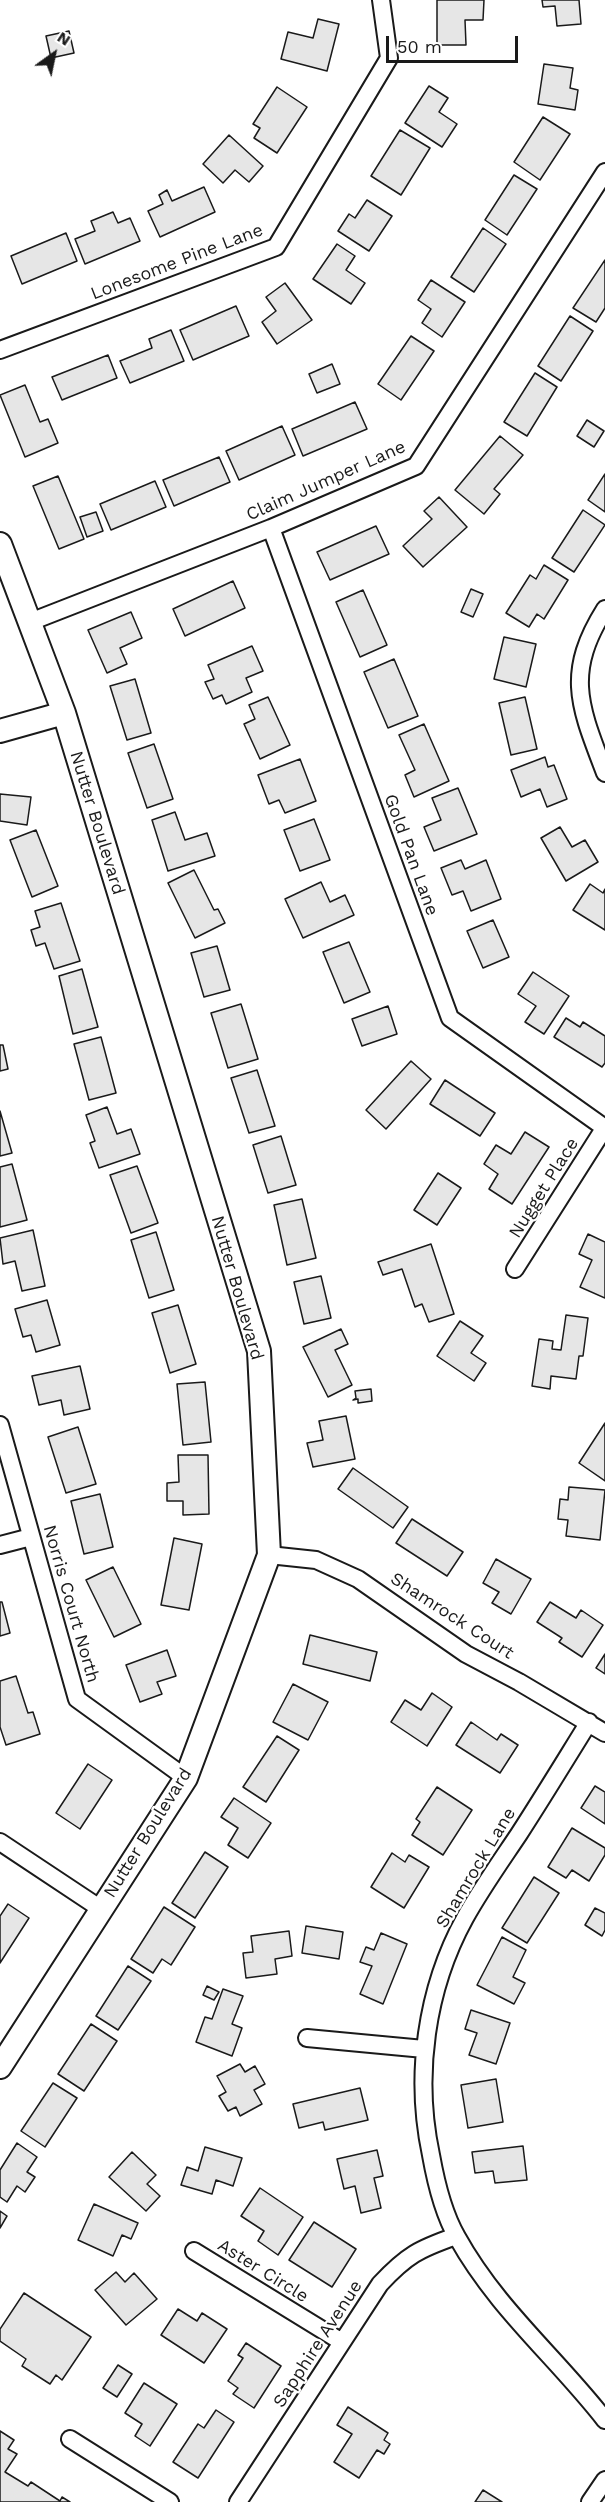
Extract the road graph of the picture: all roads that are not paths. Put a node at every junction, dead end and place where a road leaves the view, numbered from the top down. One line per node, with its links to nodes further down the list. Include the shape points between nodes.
1 (381, 0): 3 (street, Lonesome Pine Lane, via 389,58 276,247)
2 (605, 172): 4 (street, Claim Jumper Lane, via 416,466)
3 (0, 350)
4 (271, 528): 7 (street, Claim Jumper Lane); 11 (street, Gold Pan Lane, via 450,1018)
5 (0, 544): 7 (street, Nutter Boulevard)
6 (605, 609): 10 (street, via 580,661 579,699)
7 (30, 622): 8 (street, Nutter Boulevard)
8 (64, 713): 9 (street); 16 (street, Nutter Boulevard, via 259,1351)
9 (0, 731)
10 (605, 773)
11 (605, 1128): 12 (street, Nugget Place)
12 (515, 1269)
13 (0, 1425): 14 (street, Norris Court North)
14 (31, 1537): 15 (street); 19 (street, Norris Court North, via 77,1699)
15 (0, 1545)
16 (269, 1555): 17 (street, Shamrock Court, via 316,1560 358,1579 466,1654); 19 (street, Nutter Boulevard)
17 (589, 1722): 18 (street, Shamrock Court); 23 (street, Shamrock Lane, via 465,1918 447,1955)
18 (605, 1733)
19 (186, 1778): 21 (street, Nutter Boulevard)
20 (0, 1842): 21 (street)
21 (101, 1909): 24 (street, Nutter Boulevard)
22 (307, 2038): 23 (street)
23 (424, 2049): 25 (street, Shamrock Lane, via 423,2122 437,2187)
24 (0, 2067)
25 (456, 2236): 27 (street, Sapphire Avenue, via 420,2249 398,2265 380,2284); 28 (street, Shamrock Lane, via 498,2300)
26 (194, 2251): 27 (street, Aster Circle)
27 (342, 2342): 32 (street, Sapphire Avenue)
28 (605, 2420)
29 (70, 2439): 31 (street)
30 (605, 2480): 33 (street)
31 (170, 2502)
32 (238, 2502)
33 (590, 2502)

